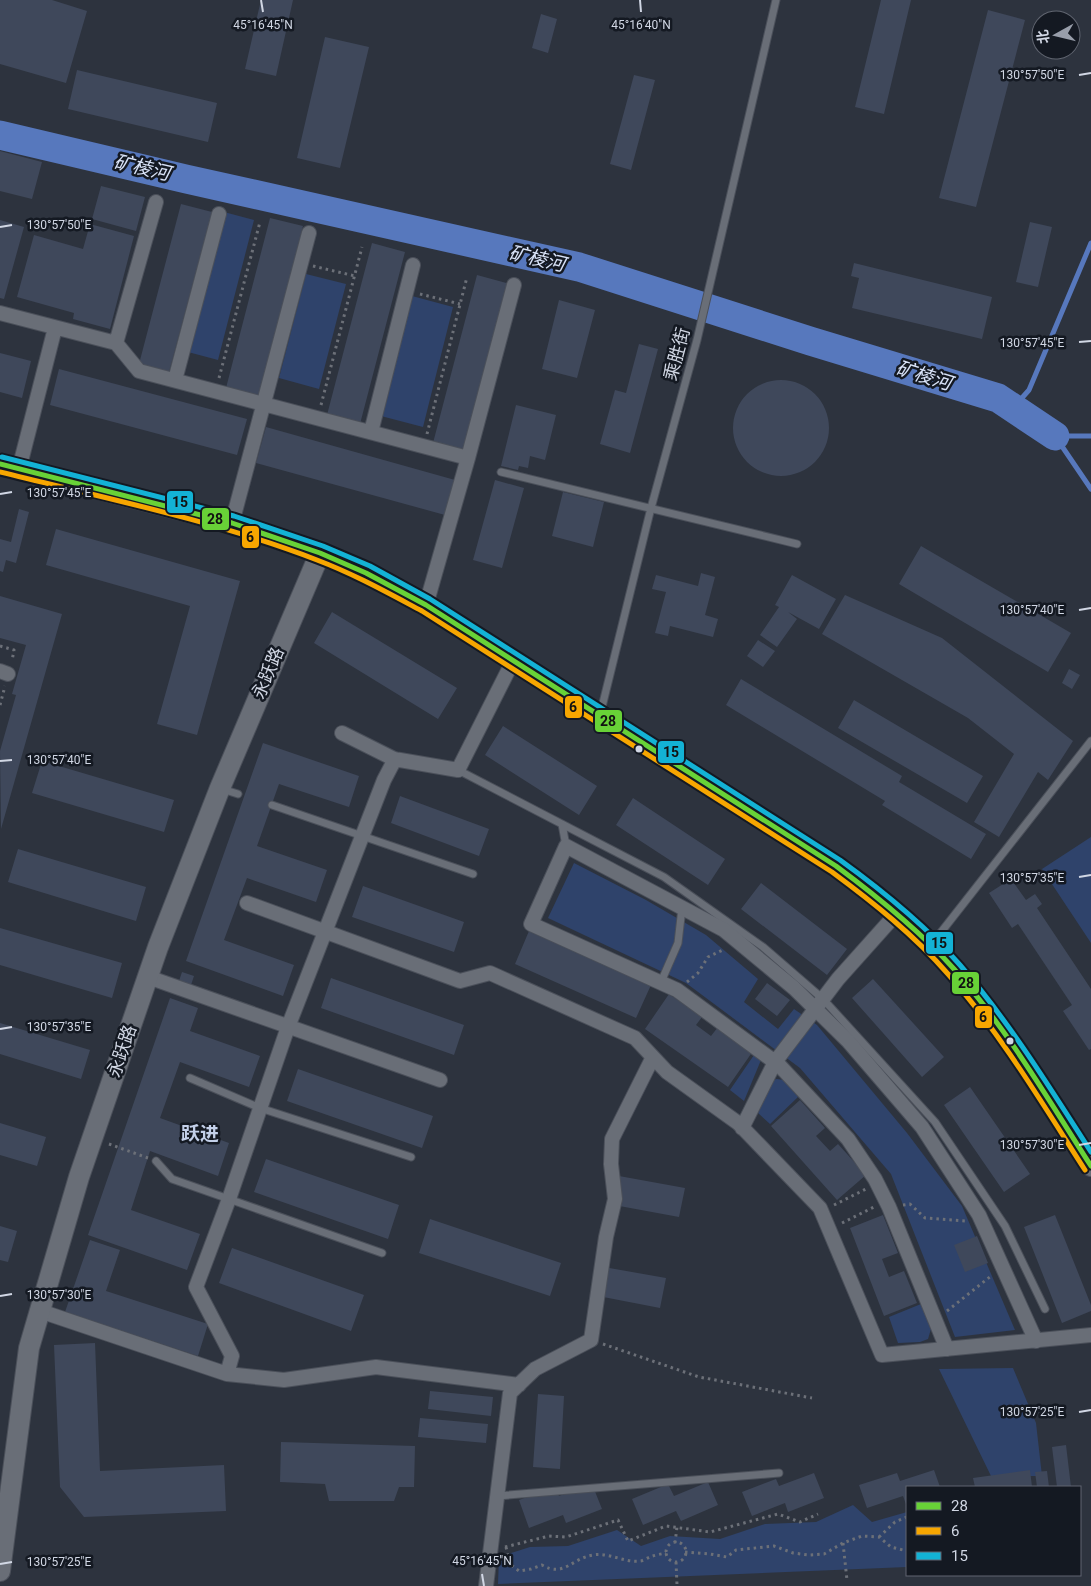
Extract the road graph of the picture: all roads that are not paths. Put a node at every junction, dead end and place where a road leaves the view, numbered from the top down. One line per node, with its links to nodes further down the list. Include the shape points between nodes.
1 (776, 0): 16 (lane, 乘胜街, via 697,340)
2 (156, 202): 9 (street)
3 (219, 214): 10 (street)
4 (309, 233): 11 (street)
5 (413, 265): 12 (street)
6 (514, 285): 13 (street)
7 (0, 313): 8 (street)
8 (56, 328): 9 (street); 14 (street)
9 (116, 344): 10 (street, via 140,370)
10 (175, 380): 11 (street)
11 (263, 404): 12 (street); 17 (street)
12 (371, 432): 13 (street)
13 (468, 458): 20 (street)
14 (9, 466): 17 (street)
15 (501, 472): 16 (lane)
16 (650, 508): 18 (lane); 22 (lane, 乘胜街)
17 (232, 523): 19 (street)
18 (797, 544)
19 (320, 553): 20 (street, via 366,573); 37 (street, 永跃路, via 229,791)
20 (426, 606): 21 (street)
21 (513, 660): 22 (street); 26 (street)
22 (600, 715): 34 (street, via 836,866)
23 (342, 733): 25 (street)
24 (1091, 741): 36 (lane)
25 (395, 759): 26 (street); 29 (street)
26 (458, 770): 28 (lane)
27 (272, 805): 29 (lane)
28 (562, 824): 30 (lane); 39 (lane, via 664,877 763,947)
29 (362, 836): 31 (lane); 35 (street)
30 (566, 846): 33 (street); 38 (street, via 531,924)
31 (473, 874)
32 (247, 903): 35 (street)
33 (682, 908): 38 (lane, via 678,944); 39 (street, via 724,930 794,988)
34 (897, 913): 36 (street); 39 (street)
35 (325, 932): 40 (street); 41 (street, via 460,981 490,973 635,1038)
36 (931, 945): 49 (street, via 999,1025)
37 (148, 977): 40 (street); 53 (street, 永跃路, via 78,1177)
38 (661, 982): 42 (street, via 677,990)
39 (819, 1004): 42 (street); 52 (lane, via 935,1122 1005,1226); 55 (street, via 922,1127 980,1215)
40 (288, 1027): 44 (street); 45 (street)
41 (653, 1057): 46 (street, via 667,1072); 58 (street, via 612,1139 615,1199 591,1340 535,1369)
42 (775, 1062): 46 (street); 56 (street, via 848,1139 877,1184)
43 (190, 1078): 45 (lane)
44 (440, 1080)
45 (260, 1108): 47 (lane); 50 (street)
46 (742, 1128): 56 (street, via 820,1208 882,1355)
47 (411, 1157)
48 (156, 1161): 50 (lane, via 172,1179)
49 (1091, 1166)
50 (229, 1199): 51 (lane); 57 (street, via 196,1287 232,1356)
51 (382, 1253)
52 (1044, 1309)
53 (40, 1311): 57 (street); 61 (street, 永跃路, via 30,1348)
54 (1091, 1336): 55 (street)
55 (1036, 1341): 56 (street)
56 (947, 1349)
57 (227, 1374): 58 (street, via 284,1380 376,1367)
58 (519, 1385): 60 (street, via 510,1393)
59 (779, 1473): 60 (lane)
60 (497, 1496): 62 (street)
61 (0, 1571)
62 (486, 1586)

